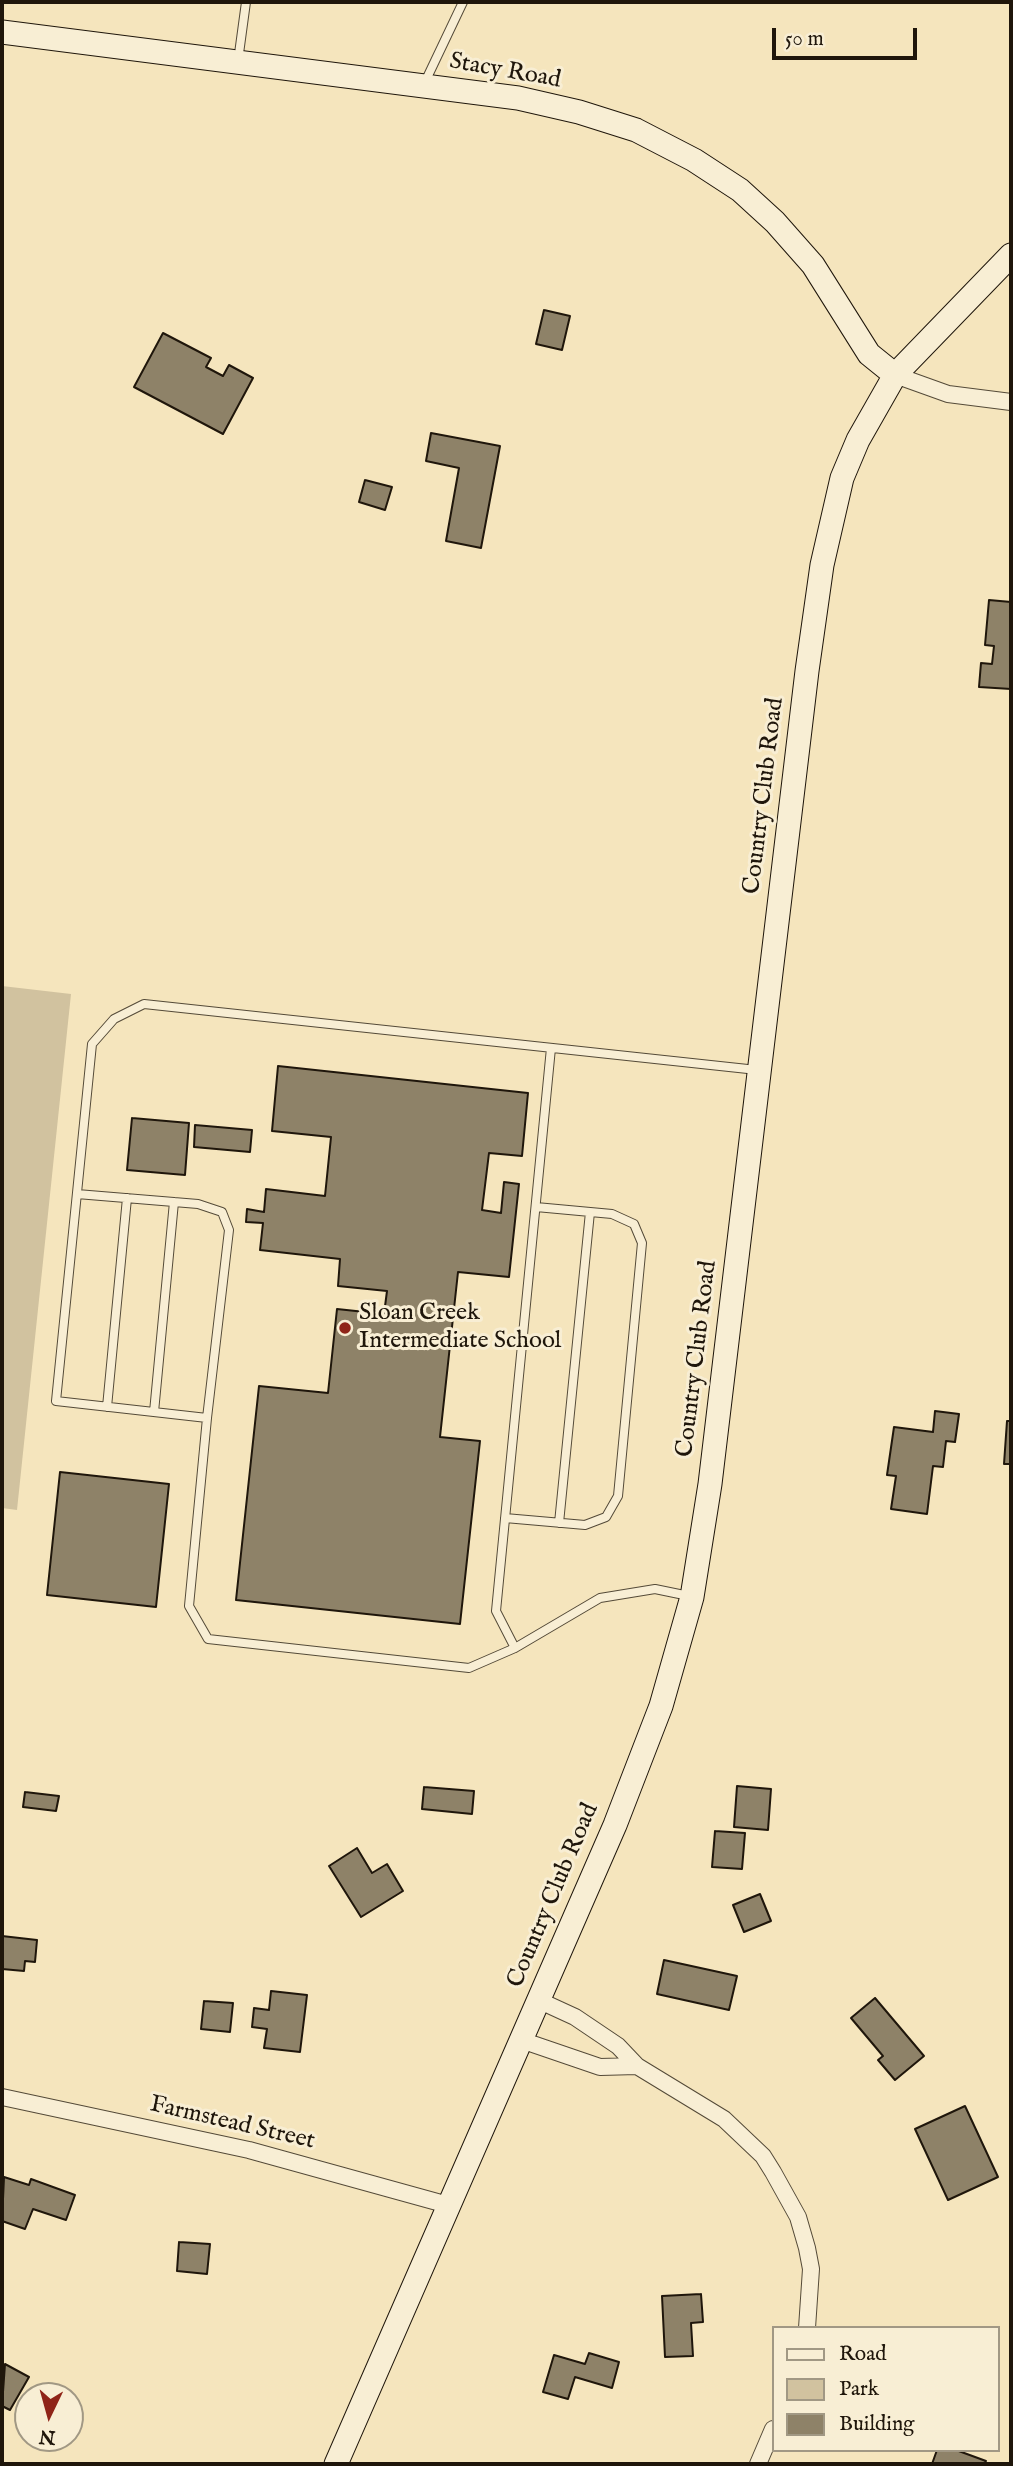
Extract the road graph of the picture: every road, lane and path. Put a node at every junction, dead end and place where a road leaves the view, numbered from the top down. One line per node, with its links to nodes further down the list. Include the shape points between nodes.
1 (246, 2): 4 (lane)
2 (463, 2): 5 (lane)
3 (2, 32): 4 (main road, Stacy Road)
4 (238, 62): 5 (main road, Stacy Road)
5 (423, 85): 7 (main road, Stacy Road, via 579,112 636,130 694,160 740,190 775,222 813,265 869,354)
6 (1011, 256): 7 (main road, Country Club Road)
7 (895, 375): 8 (street, via 948,394); 10 (main road, Country Club Road, via 842,478 822,565)
8 (1011, 402)
9 (551, 1048): 10 (lane); 11 (lane, via 144,1004 114,1019 92,1044); 14 (lane)
10 (758, 1070): 21 (main road, Country Club Road, via 710,1484)
11 (77, 1194): 12 (lane); 16 (lane, via 56,1401)
12 (127, 1198): 13 (lane); 16 (lane)
13 (174, 1202): 17 (lane); 18 (lane, via 222,1212 229,1230)
14 (536, 1207): 15 (lane); 19 (lane)
15 (590, 1212): 20 (lane); 20 (lane, via 612,1214 634,1224 642,1243 618,1496 606,1517 585,1525)
16 (107, 1407): 17 (lane)
17 (154, 1412): 18 (lane)
18 (207, 1418): 22 (lane, via 189,1606 208,1639 469,1668)
19 (505, 1517): 20 (lane); 22 (lane, via 496,1611)
20 (559, 1522)
21 (692, 1597): 22 (lane, via 655,1589 600,1598); 23 (main road, Country Club Road, via 662,1706)
22 (515, 1648)
23 (538, 2000): 24 (main road, Country Club Road); 25 (street, via 575,2017 618,2046)
24 (521, 2040): 25 (street, via 600,2067); 27 (main road, Country Club Road)
25 (637, 2066): 28 (street, via 724,2119 768,2164 798,2217 807,2248 811,2269)
26 (2, 2097): 27 (street, Farmstead Street, via 236,2147)
27 (448, 2205): 30 (main road, Country Club Road)
28 (807, 2326)
29 (772, 2431): 31 (street)
30 (336, 2464)
31 (758, 2464)

